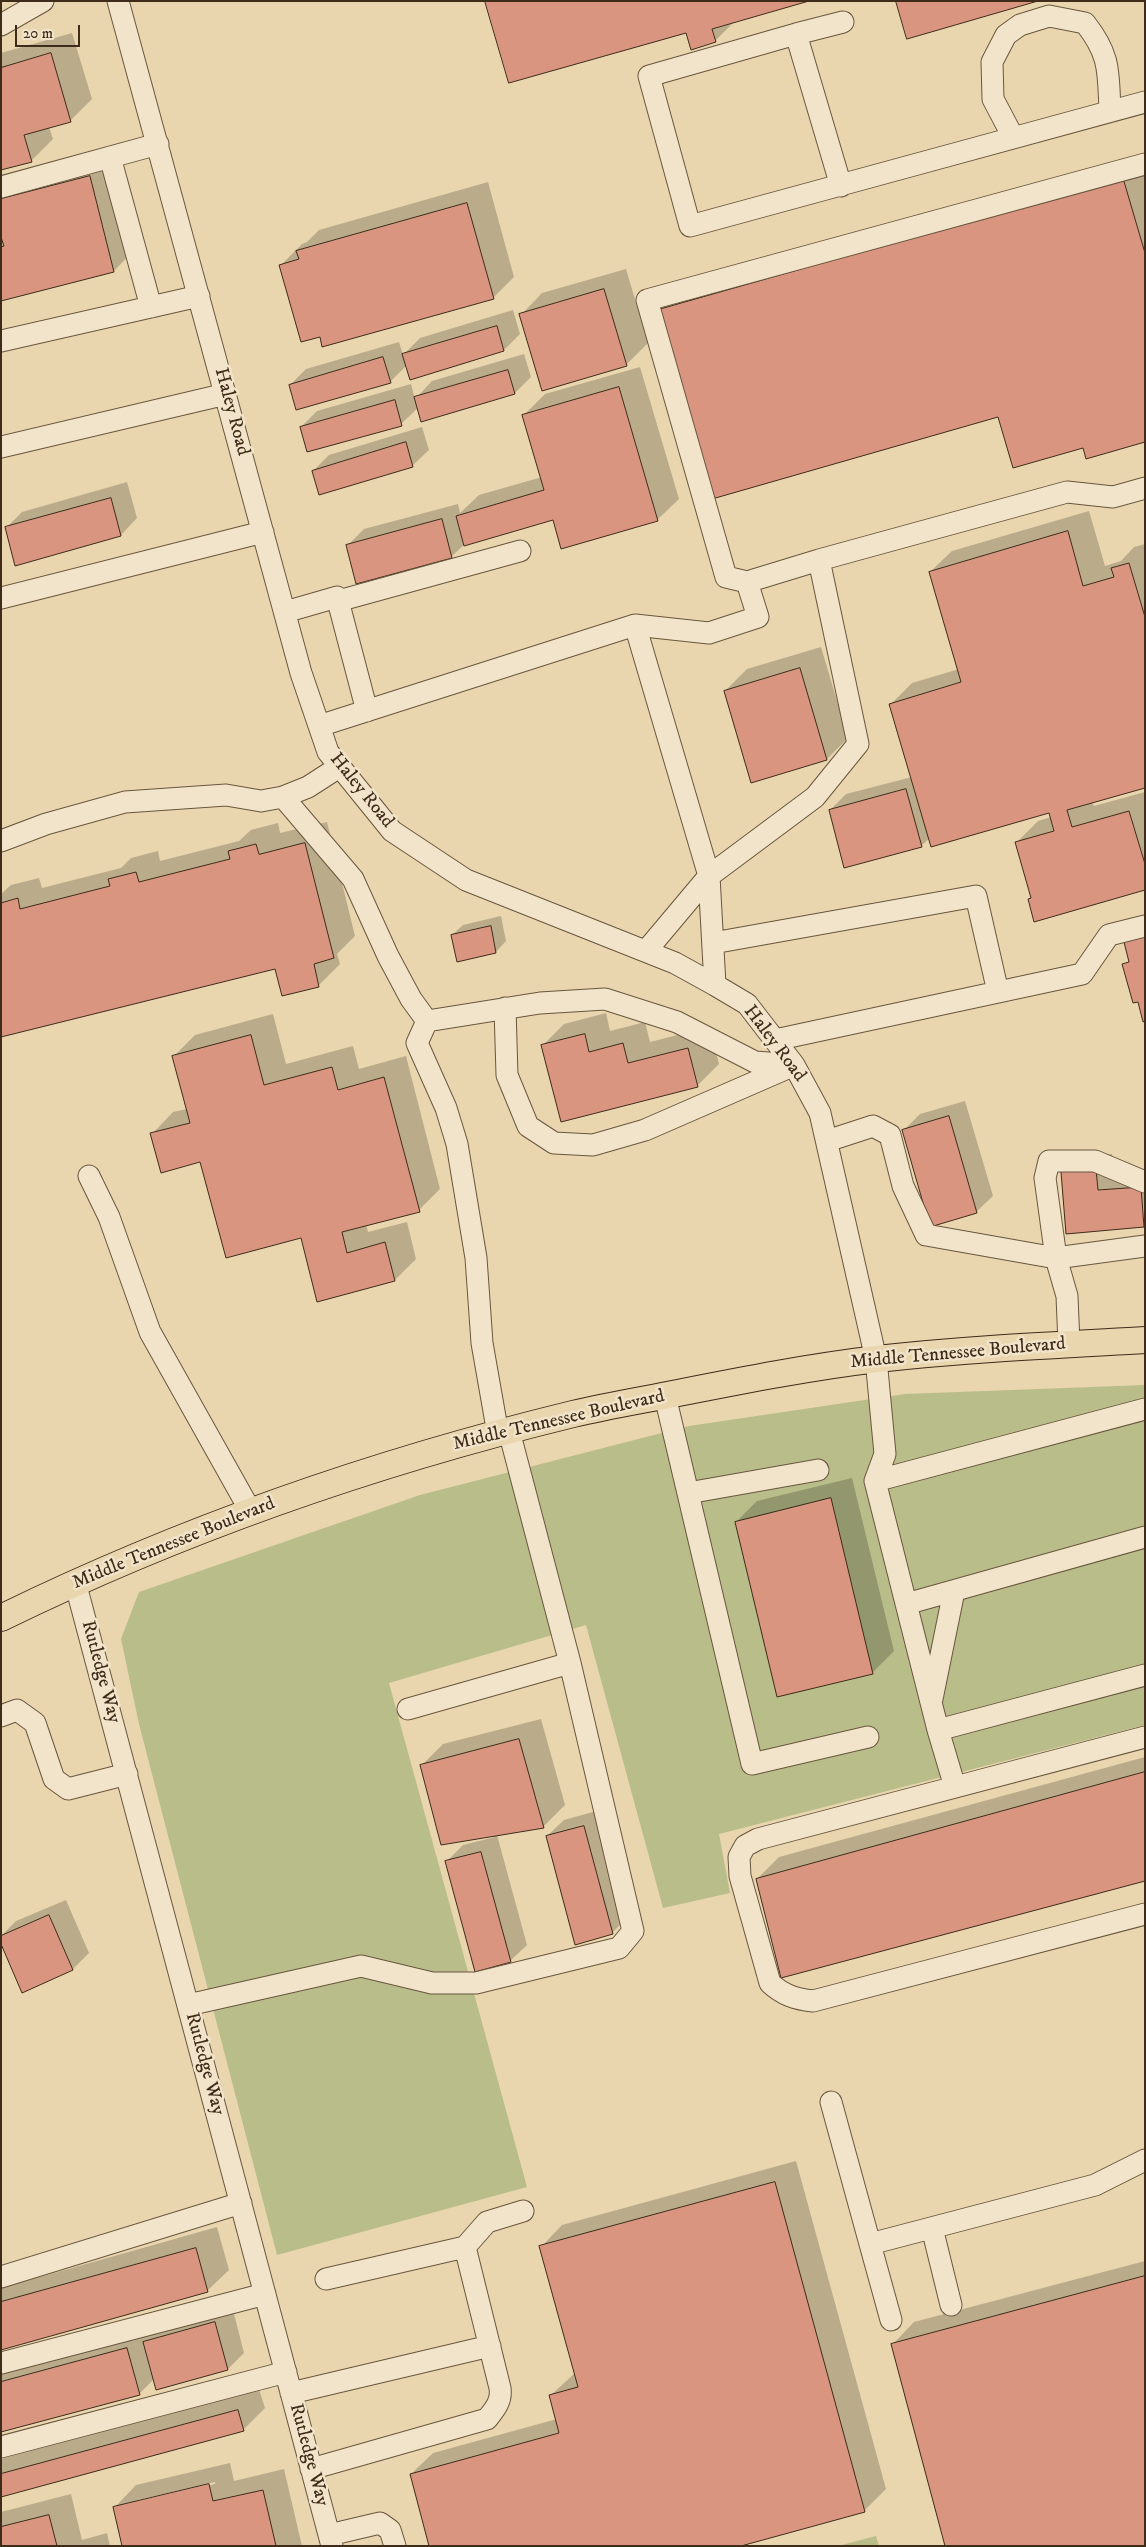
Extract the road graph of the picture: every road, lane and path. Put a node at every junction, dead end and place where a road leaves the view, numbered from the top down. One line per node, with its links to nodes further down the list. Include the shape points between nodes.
1 (43, 1): 4 (street)
2 (118, 1): 9 (street, Haley Road)
3 (843, 22): 5 (street)
4 (1, 25)
5 (796, 34): 12 (street); 12 (street, via 649,76 690,226)
6 (1145, 102): 7 (street)
7 (1110, 111): 8 (street); 8 (street, via 1108,70 1101,44 1085,23 1049,16 1020,24 1006,35 992,62 993,98)
8 (1013, 137): 12 (street)
9 (158, 144): 10 (street); 14 (street, Haley Road)
10 (110, 157): 13 (street); 15 (street)
11 (1145, 164): 23 (street, via 647,300 726,577)
12 (841, 186)
13 (1, 187)
14 (199, 296): 15 (street); 17 (street, Haley Road)
15 (151, 307): 16 (street)
16 (1, 341)
17 (226, 394): 18 (street); 20 (street, Haley Road)
18 (1, 447)
19 (1145, 488): 22 (street, via 1113,497 1067,492)
20 (263, 532): 24 (street); 26 (street, Haley Road)
21 (520, 551): 25 (street)
22 (818, 560): 23 (street); 33 (street, via 858,744 815,797)
23 (747, 582): 27 (street, via 758,617 709,633)
24 (1, 598)
25 (338, 601): 26 (street, via 338,598); 28 (street)
26 (285, 612): 29 (street, Haley Road)
27 (636, 625): 28 (street); 33 (street)
28 (367, 711): 29 (street)
29 (319, 726): 30 (street, Haley Road, via 328,752)
30 (339, 766): 31 (street, via 308,787); 36 (street, Haley Road, via 392,831 466,880)
31 (283, 798): 32 (street, via 260,801 226,795 125,802 46,824); 40 (street, via 353,879 388,956)
32 (1, 842)
33 (709, 876): 35 (street); 36 (street)
34 (1145, 926): 38 (street, via 1109,935 1082,974)
35 (713, 943): 37 (street); 38 (street, via 976,896)
36 (646, 951): 37 (street, Haley Road)
37 (716, 985): 41 (street, Haley Road, via 747,1004)
38 (998, 992): 41 (street)
39 (505, 1008): 40 (street); 42 (street, via 604,999 677,1022 755,1062); 42 (street, via 507,1075 528,1126 554,1143 593,1144 644,1130)
40 (427, 1021): 53 (street, via 418,1043 446,1108 457,1144 476,1258 482,1343)
41 (775, 1040): 42 (street, Haley Road)
42 (794, 1065): 43 (street, Haley Road, via 820,1113)
43 (826, 1141): 47 (street, via 873,1126 890,1135 902,1186 926,1236); 50 (street, Haley Road)
44 (89, 1176): 57 (street, via 109,1217 150,1332)
45 (1145, 1182): 47 (street, via 1095,1160 1049,1161 1045,1178)
46 (1145, 1246): 47 (street)
47 (1056, 1258): 49 (street, via 1067,1296)
48 (1145, 1340): 49 (main road, Middle Tennessee Boulevard)
49 (1069, 1344): 50 (main road, Middle Tennessee Boulevard)
50 (876, 1359): 51 (main road, Middle Tennessee Boulevard); 55 (street, Haley Road, via 885,1454)
51 (665, 1396): 53 (main road, Middle Tennessee Boulevard, via 574,1414); 56 (street)
52 (1145, 1409): 55 (street)
53 (504, 1433): 57 (main road, Middle Tennessee Boulevard, via 431,1452); 63 (street)
54 (818, 1470): 56 (street)
55 (875, 1481): 61 (street)
56 (688, 1493): 69 (street, via 752,1764)
57 (251, 1512): 59 (main road, Middle Tennessee Boulevard)
58 (1145, 1537): 60 (street)
59 (75, 1582): 62 (main road, Middle Tennessee Boulevard); 71 (street, Rutledge Way)
60 (954, 1591): 61 (street); 65 (street)
61 (906, 1604): 65 (street)
62 (1, 1618)
63 (570, 1663): 66 (street); 74 (street, via 633,1931 619,1948 476,1983 432,1984 361,1966)
64 (1145, 1675): 68 (street)
65 (931, 1704): 68 (street)
66 (408, 1709)
67 (1, 1716): 71 (street, via 16,1710 34,1723 54,1779 68,1789)
68 (938, 1730): 72 (street)
69 (868, 1736)
70 (1145, 1737): 72 (street)
71 (127, 1774): 74 (street, Rutledge Way)
72 (955, 1787): 73 (street, via 758,1839 745,1846 739,1857 740,1876 770,1983 780,1992 796,2000 813,2001)
73 (1145, 1914)
74 (188, 2005): 77 (street, Rutledge Way)
75 (831, 2102): 80 (street)
76 (1145, 2160): 79 (street, via 1095,2185)
77 (241, 2203): 82 (street); 84 (street, Rutledge Way)
78 (523, 2211): 81 (street, via 488,2222)
79 (932, 2228): 80 (street); 85 (street)
80 (870, 2244): 86 (street)
81 (465, 2247): 83 (street); 87 (street)
82 (1, 2277)
83 (326, 2279)
84 (265, 2294): 88 (street); 89 (street, Rutledge Way)
85 (951, 2304)
86 (890, 2320)
87 (490, 2346): 90 (street); 92 (street, via 501,2397 487,2419)
88 (1, 2363)
89 (286, 2372): 90 (street, Rutledge Way); 91 (street)
90 (291, 2393): 92 (street, Rutledge Way)
91 (1, 2447)
92 (312, 2469): 93 (street, Rutledge Way)
93 (331, 2540): 94 (street, via 380,2523 390,2530)
94 (395, 2546)

